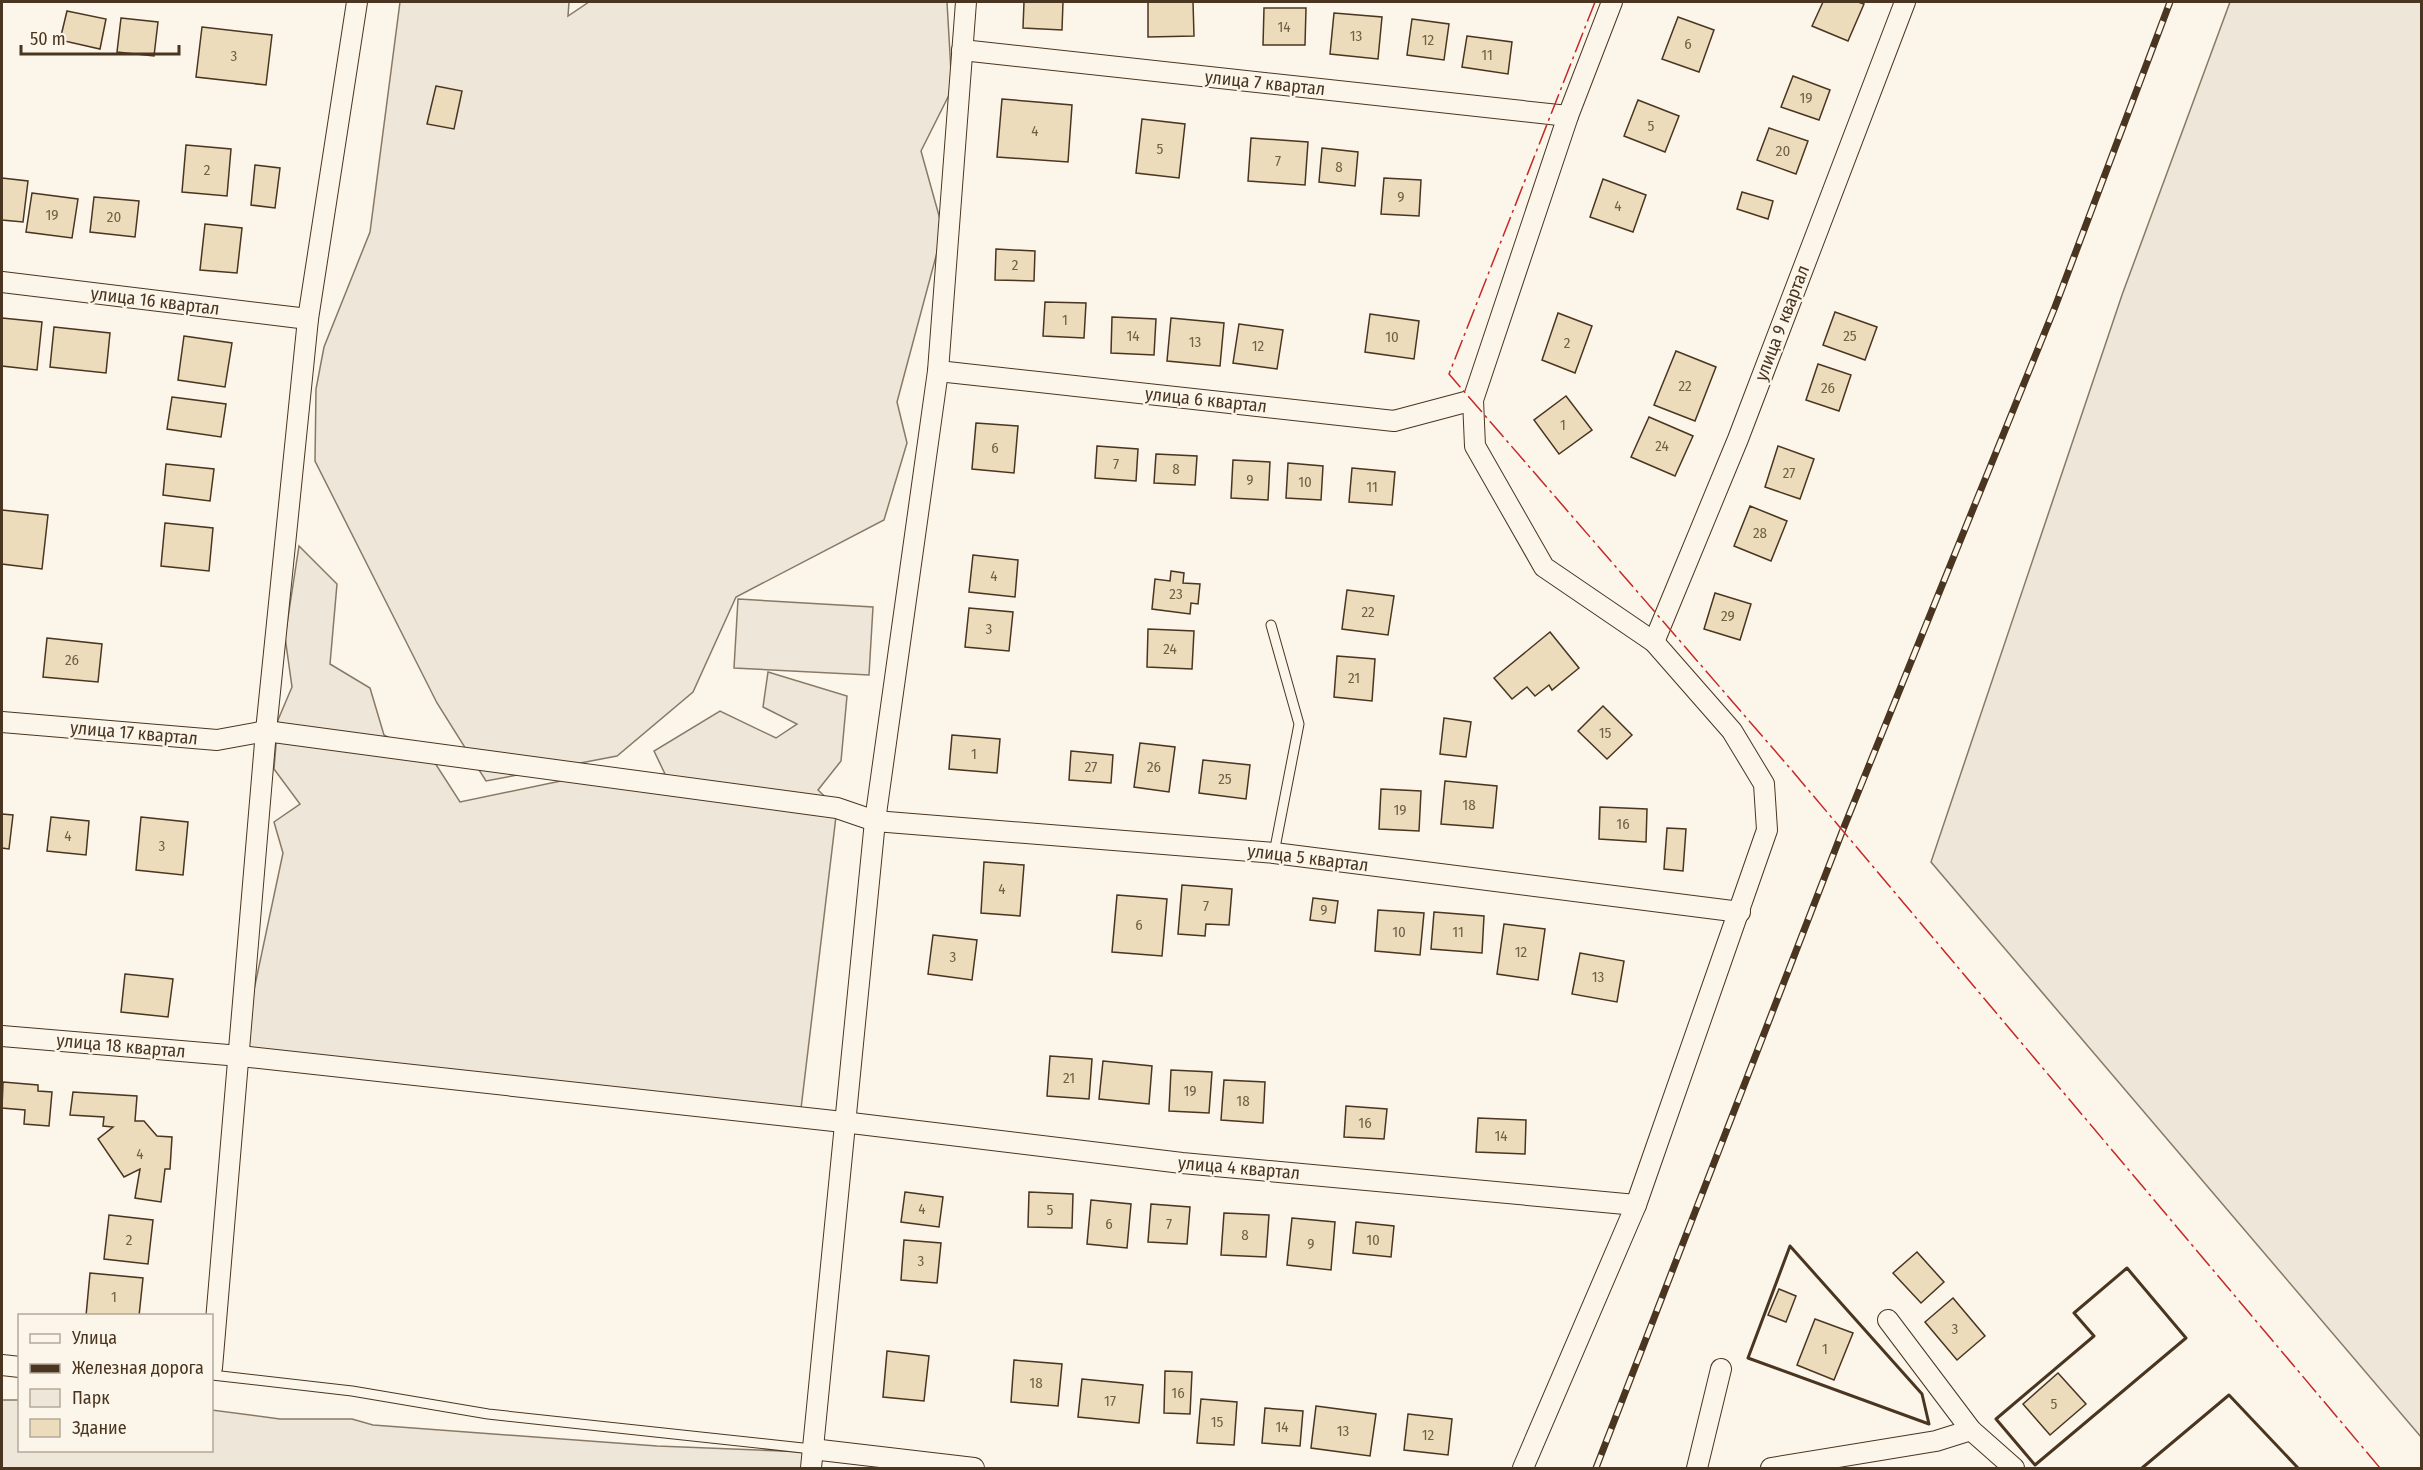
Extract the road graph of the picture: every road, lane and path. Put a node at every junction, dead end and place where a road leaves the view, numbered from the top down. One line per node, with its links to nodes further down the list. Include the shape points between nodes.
1 (357, 2): 8 (street)
2 (966, 2): 5 (street)
3 (1612, 2): 6 (street)
4 (1905, 2): 12 (street, улица 9 квартал, via 1738,439)
5 (962, 50): 6 (street, улица 7 квартал); 9 (street)
6 (1568, 116): 10 (street)
7 (2, 282): 8 (street, улица 16 квартал)
8 (308, 319): 14 (street)
9 (938, 371): 10 (street, улица 6 квартал, via 1394,421); 15 (street)
10 (1473, 400): 12 (street, via 1475,446 1544,567)
11 (1271, 625): 16 (lane, via 1299,724)
12 (1654, 642): 17 (street, via 1732,730 1764,784 1767,830)
13 (2, 722): 14 (street, улица 17 квартал, via 217,740)
14 (266, 730): 15 (street, улица 17 квартал, via 826,807); 19 (street)
15 (875, 821): 16 (street, улица 5 квартал); 20 (street)
16 (1274, 853): 17 (street, улица 5 квартал)
17 (1740, 912): 21 (street)
18 (2, 1036): 19 (street, улица 18 квартал)
19 (240, 1056): 20 (street, улица 18 квартал); 23 (street)
20 (843, 1122): 21 (street, улица 4 квартал, via 1182,1163); 29 (street)
21 (1636, 1205): 31 (street)
22 (1888, 1320): 28 (street)
23 (213, 1357)
24 (2, 1365): 25 (street)
25 (18, 1366)
26 (1721, 1369): 32 (street)
27 (213, 1375): 29 (lane, via 352,1391)
28 (1971, 1430): 33 (street, via 1935,1441); 34 (street)
29 (811, 1459): 30 (street)
30 (974, 1468)
31 (1523, 1468)
32 (1697, 1468)
33 (1772, 1468)
34 (2014, 1468)

